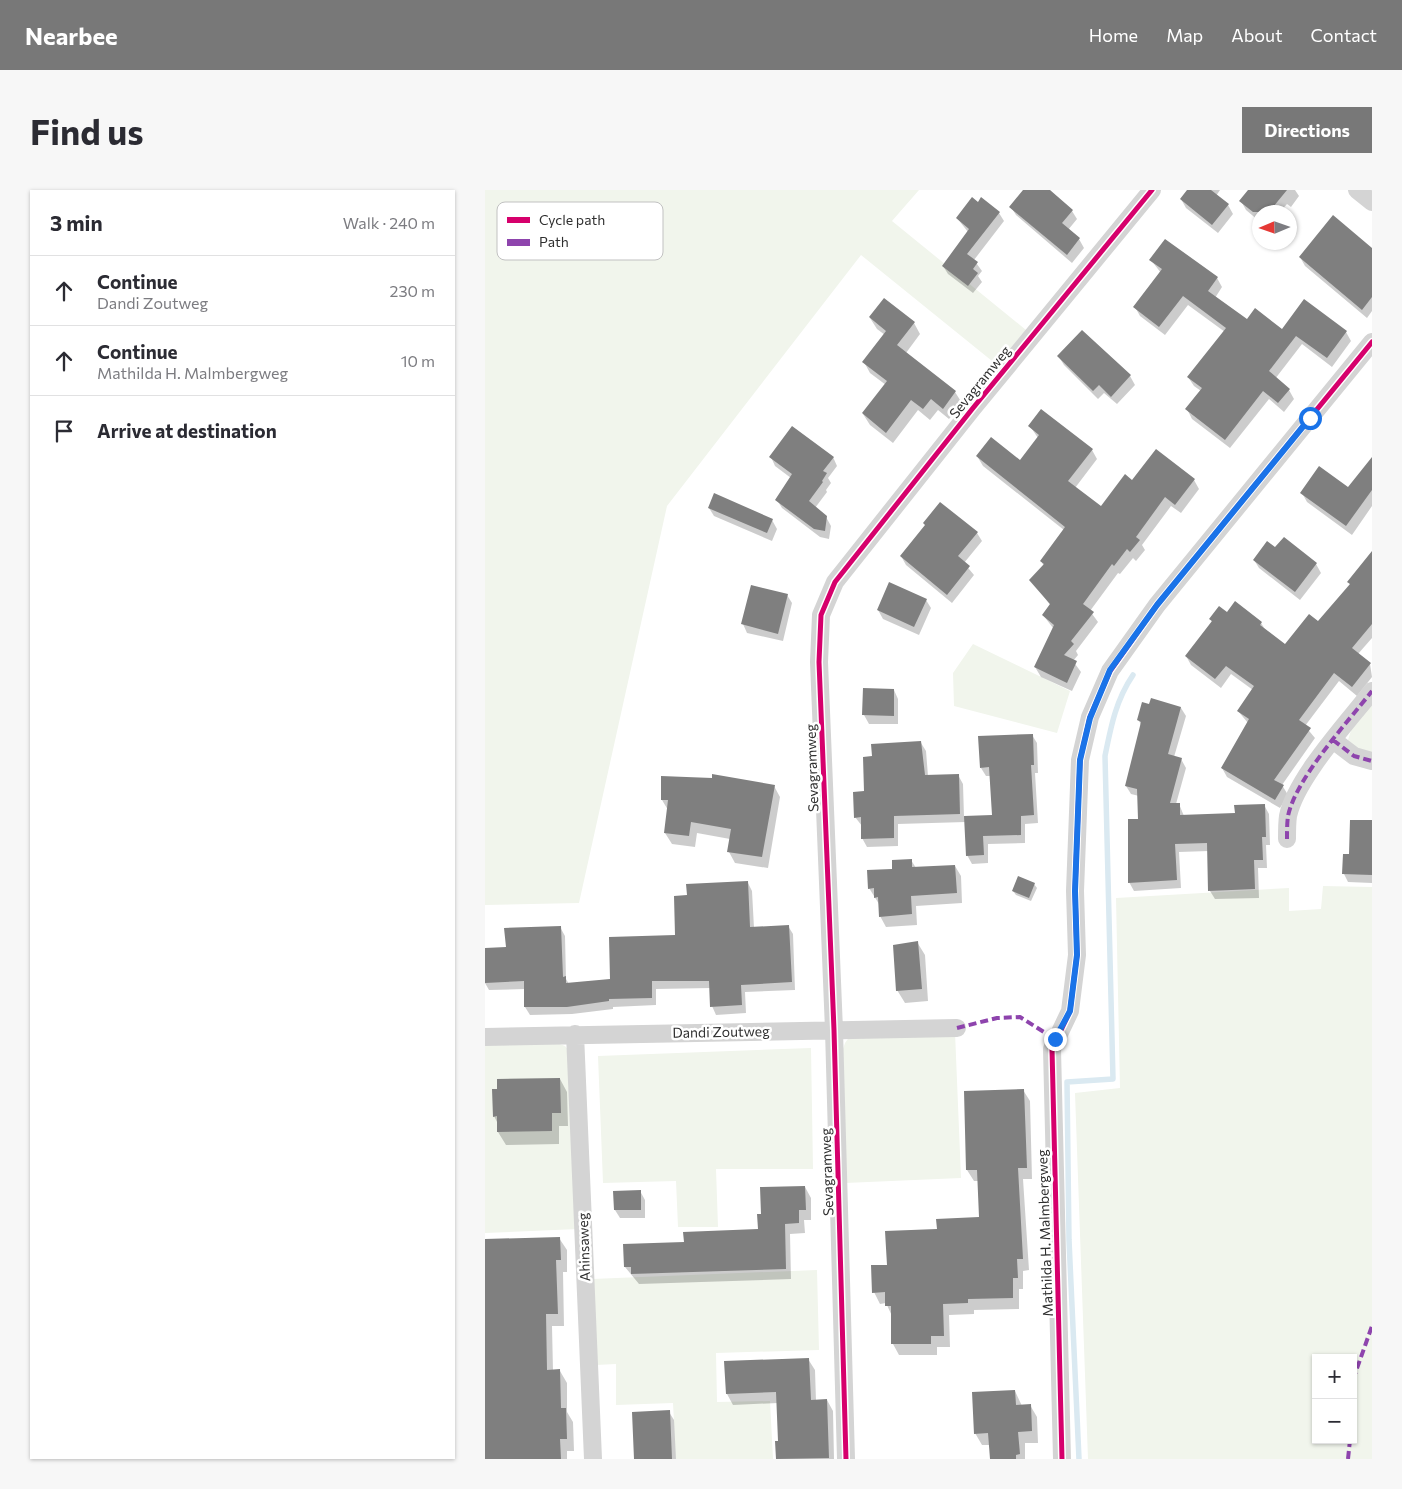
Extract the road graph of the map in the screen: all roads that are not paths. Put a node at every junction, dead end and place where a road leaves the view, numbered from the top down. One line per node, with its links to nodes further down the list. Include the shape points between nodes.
1 (1152, 190): 10 (street, Sevagramweg, via 835,582 821,615 819,662)
2 (1357, 190): 3 (street)
3 (1372, 202)
4 (1372, 342): 15 (street, Mathilda H. Malmbergweg, via 1157,605 1110,670 1090,718 1080,760 1075,891 1077,955 1070,1011 1051,1049)
5 (1372, 691): 6 (street)
6 (1333, 740): 7 (street, via 1354,756); 8 (street, via 1297,793 1288,816)
7 (1372, 761)
8 (1287, 839)
9 (957, 1028): 10 (street, Dandi Zoutweg)
10 (834, 1030): 11 (street, Dandi Zoutweg); 14 (street, Sevagramweg)
11 (575, 1034): 12 (street, Dandi Zoutweg); 13 (street, Ahinsaweg)
12 (485, 1037)
13 (593, 1459)
14 (846, 1459)
15 (1063, 1459)

